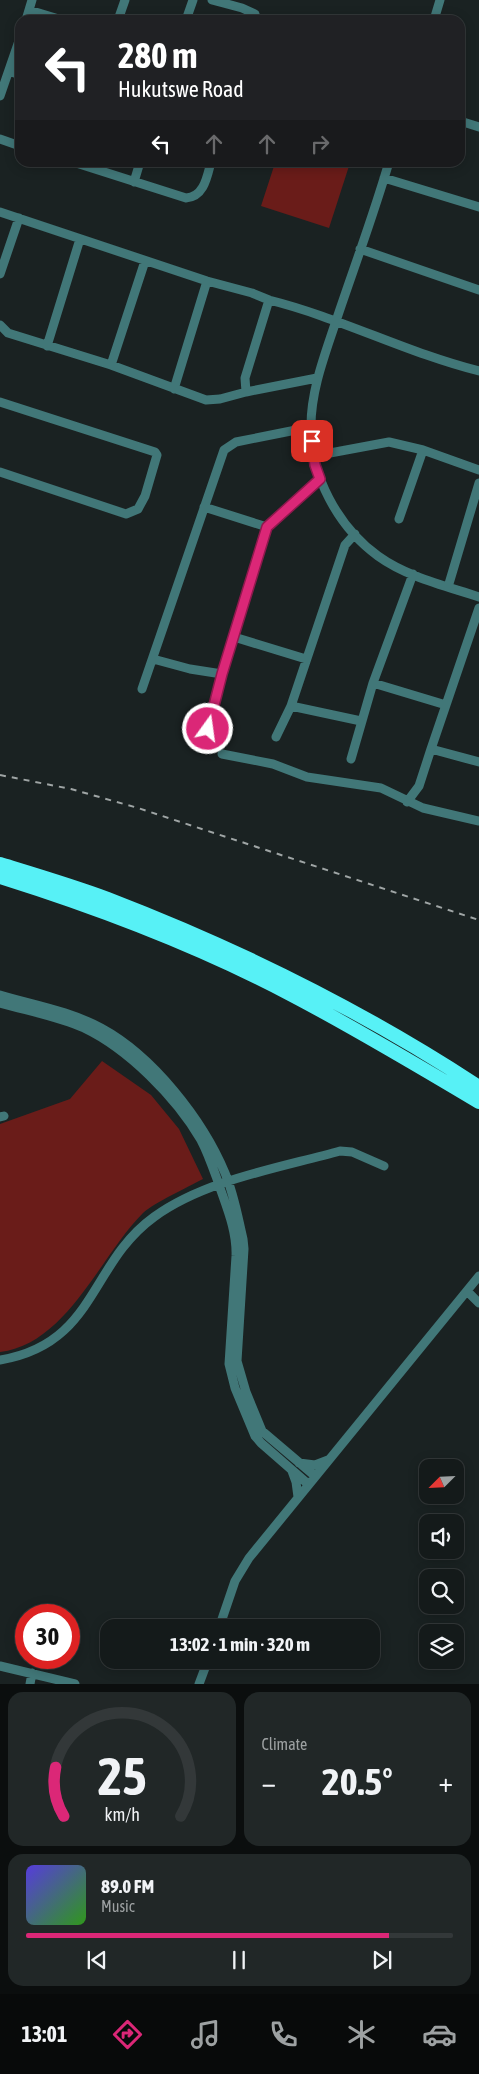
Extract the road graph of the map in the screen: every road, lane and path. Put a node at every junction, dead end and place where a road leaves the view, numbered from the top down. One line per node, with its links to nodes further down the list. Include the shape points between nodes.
1 (32, 0): 6 (street)
2 (125, 0): 9 (street)
3 (193, 0): 10 (street)
4 (212, 0): 11 (street)
5 (440, 0): 12 (street)
6 (29, 10): 7 (street); 8 (street)
7 (28, 15)
8 (46, 15)
9 (120, 15)
10 (188, 15)
11 (255, 15)
12 (436, 15)
13 (15, 53): 14 (street)
14 (9, 72): 15 (street); 16 (street)
15 (15, 74)
16 (0, 96)
17 (465, 123): 18 (street)
18 (479, 127)
19 (0, 139): 20 (street)
20 (15, 144)
21 (88, 167): 26 (street)
22 (138, 167): 26 (street)
23 (210, 167): 26 (street, via 204,187 192,198)
24 (387, 167): 25 (street)
25 (384, 178): 27 (street); 31 (street)
26 (134, 182)
27 (479, 208)
28 (0, 212): 29 (street)
29 (19, 218): 30 (street); 33 (street)
30 (80, 239): 32 (street); 39 (street)
31 (360, 249): 35 (street); 37 (street)
32 (145, 261): 34 (street); 40 (street)
33 (0, 274)
34 (208, 281): 36 (street); 43 (street)
35 (479, 290)
36 (269, 300): 37 (street); 44 (street, via 245,378)
37 (335, 322): 41 (street); 42 (street)
38 (0, 325): 39 (street, via 8,333)
39 (48, 346): 40 (street)
40 (111, 365): 43 (street)
41 (479, 371)
42 (317, 378): 44 (street); 46 (street)
43 (174, 389): 44 (street, via 206,400)
44 (246, 392)
45 (0, 402): 50 (street, via 157,455 145,496 138,509 126,514)
46 (310, 427): 48 (street); 53 (street, via 236,442 224,450)
47 (423, 450): 48 (street, via 385,442); 49 (street); 54 (street)
48 (314, 456): 51 (street)
49 (479, 470)
50 (0, 472)
51 (320, 479): 55 (street); 56 (street, via 337,511)
52 (479, 483): 58 (street)
53 (204, 507): 55 (street); 62 (street)
54 (399, 519)
55 (267, 527): 61 (street)
56 (355, 534): 57 (street, via 378,556); 63 (street, via 345,546)
57 (413, 574): 58 (street); 65 (street)
58 (448, 586): 59 (street)
59 (479, 597)
60 (479, 608): 67 (street)
61 (234, 636): 63 (street); 64 (street)
62 (153, 659): 64 (street); 66 (street)
63 (306, 659): 68 (street)
64 (222, 674): 70 (street)
65 (373, 683): 67 (street); 69 (street)
66 (142, 689)
67 (446, 705): 72 (street)
68 (291, 706): 69 (street); 71 (street)
69 (361, 721): 74 (street)
70 (208, 729)
71 (276, 737)
72 (431, 749): 75 (street); 76 (street, via 419,786)
73 (222, 754): 76 (street, via 273,764 307,777 381,788)
74 (351, 759)
75 (479, 762)
76 (407, 802): 77 (street)
77 (479, 822)
78 (0, 864): 82 (highway, via 107,899 237,953 376,1024)
79 (0, 877): 83 (highway, via 54,894 225,963 356,1030)
80 (0, 995): 85 (street, via 86,1021 115,1036 188,1108)
81 (0, 1003): 86 (street, via 73,1024 103,1038 122,1053 159,1086 190,1123 205,1148)
82 (479, 1087)
83 (479, 1102)
84 (384, 1166): 85 (street, via 352,1152 340,1151)
85 (228, 1181): 86 (street); 92 (street, via 244,1248 238,1369 262,1431)
86 (218, 1184): 90 (street, via 177,1202 140,1228 123,1248 89,1302 58,1337 18,1357); 92 (street, via 237,1248 229,1364 231,1376 255,1436 261,1444)
87 (479, 1276): 88 (street)
88 (467, 1291): 89 (street); 91 (street)
89 (479, 1303)
90 (0, 1360)
91 (329, 1460): 92 (street, via 315,1465); 93 (street)
92 (293, 1465): 93 (street); 94 (street); 95 (street)
93 (315, 1476): 94 (street)
94 (308, 1484): 95 (street)
95 (298, 1497): 96 (street, via 240,1572)
96 (222, 1619)
97 (0, 1666): 99 (street)
98 (205, 1669): 102 (street)
99 (32, 1673): 100 (street); 101 (street)
100 (30, 1684)
101 (76, 1684)
102 (199, 1684)

